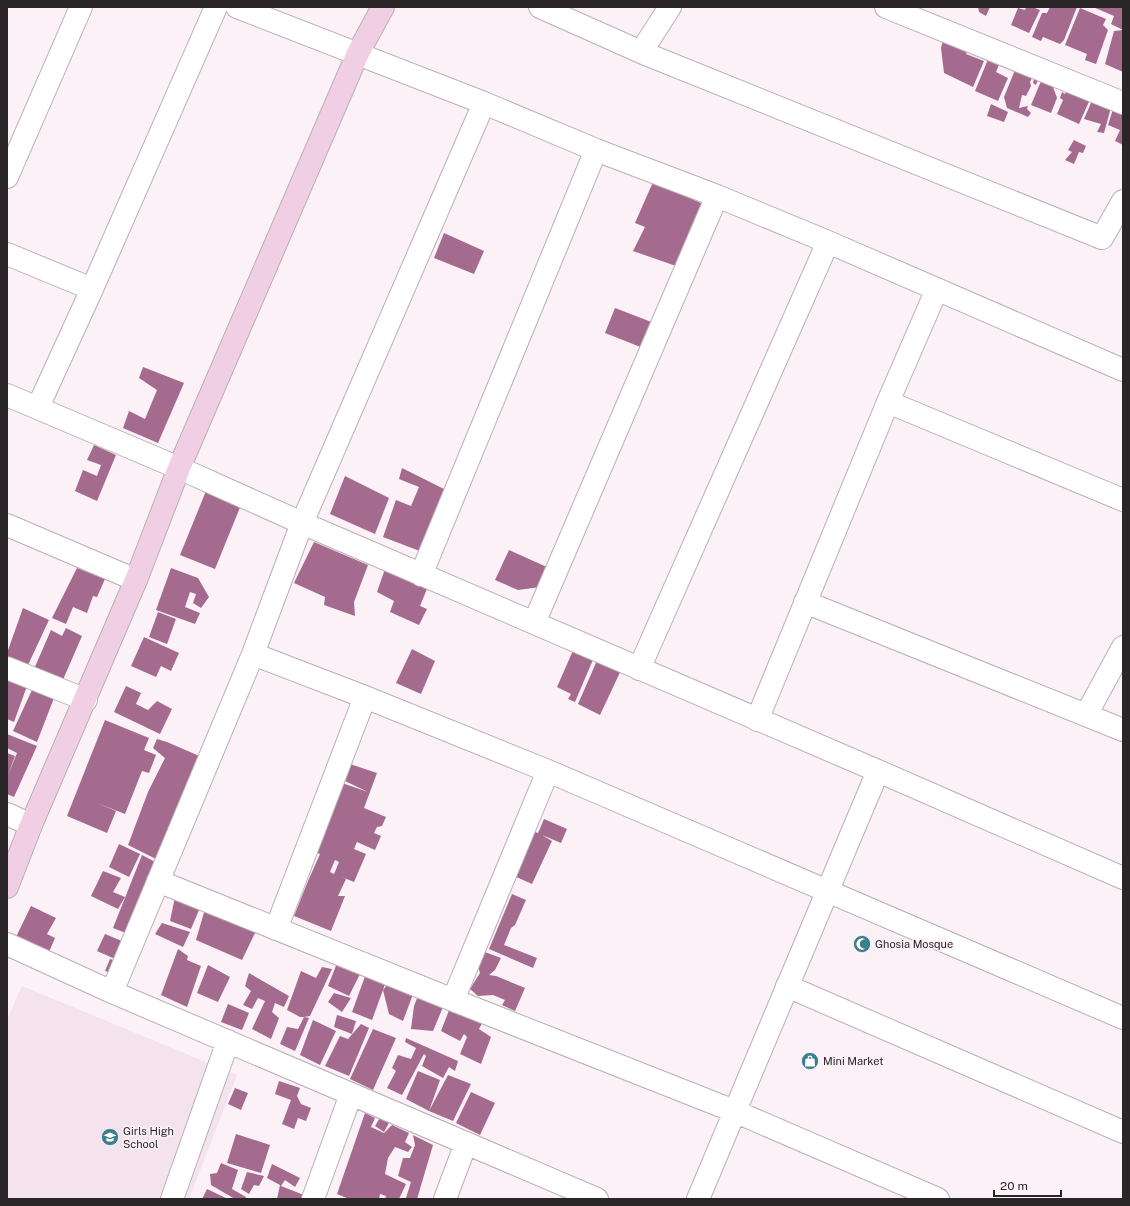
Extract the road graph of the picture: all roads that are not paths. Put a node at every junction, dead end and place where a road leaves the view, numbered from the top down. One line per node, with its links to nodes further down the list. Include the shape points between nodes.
1 (81, 7): 13 (street)
2 (216, 7): 19 (street)
3 (237, 7): 9 (street)
4 (384, 7): 9 (main road)
5 (540, 7): 8 (street)
6 (670, 7): 8 (street)
7 (886, 7): 11 (street)
8 (641, 52): 15 (street, via 1102,238)
9 (358, 53): 10 (street); 24 (main road)
10 (484, 103): 12 (street); 26 (street)
11 (1123, 103)
12 (596, 150): 14 (street); 28 (street)
13 (7, 177)
14 (717, 196): 16 (street); 31 (street)
15 (1123, 201)
16 (828, 242): 18 (street); 35 (street)
17 (7, 254): 19 (street)
18 (937, 289): 20 (street); 22 (street)
19 (92, 290): 23 (street)
20 (1123, 370)
21 (7, 395): 23 (street)
22 (888, 402): 25 (street); 30 (street)
23 (38, 407): 24 (street)
24 (179, 468): 26 (street); 29 (main road)
25 (1123, 500)
26 (302, 524): 28 (street); 33 (street)
27 (7, 525): 29 (street)
28 (421, 575): 31 (street)
29 (136, 580): 37 (main road)
30 (804, 602): 38 (street); 39 (street)
31 (534, 623): 35 (street)
32 (1123, 647): 38 (street)
33 (253, 654): 36 (street); 46 (street)
34 (7, 668): 37 (street)
35 (639, 669): 39 (street)
36 (365, 697): 41 (street); 49 (street)
37 (86, 700): 44 (main road)
38 (1086, 715): 40 (street)
39 (757, 720): 42 (street)
40 (1123, 730)
41 (548, 771): 48 (street); 53 (street)
42 (878, 771): 45 (street); 48 (street)
43 (7, 814): 44 (street)
44 (32, 825): 47 (main road)
45 (1123, 878)
46 (158, 881): 49 (street); 52 (street)
47 (7, 887)
48 (827, 892): 51 (street); 54 (street)
49 (276, 929): 53 (street)
50 (7, 944): 52 (street)
51 (787, 986): 57 (street); 58 (street)
52 (112, 992): 55 (street)
53 (453, 1000): 57 (street)
54 (1123, 1018)
55 (228, 1041): 56 (street); 60 (street)
56 (351, 1094): 59 (street); 61 (street)
57 (734, 1111): 64 (street); 65 (street)
58 (1123, 1132)
59 (466, 1143): 62 (street); 63 (street)
60 (172, 1199)
61 (313, 1199)
62 (445, 1199)
63 (597, 1199)
64 (698, 1199)
65 (938, 1199)

